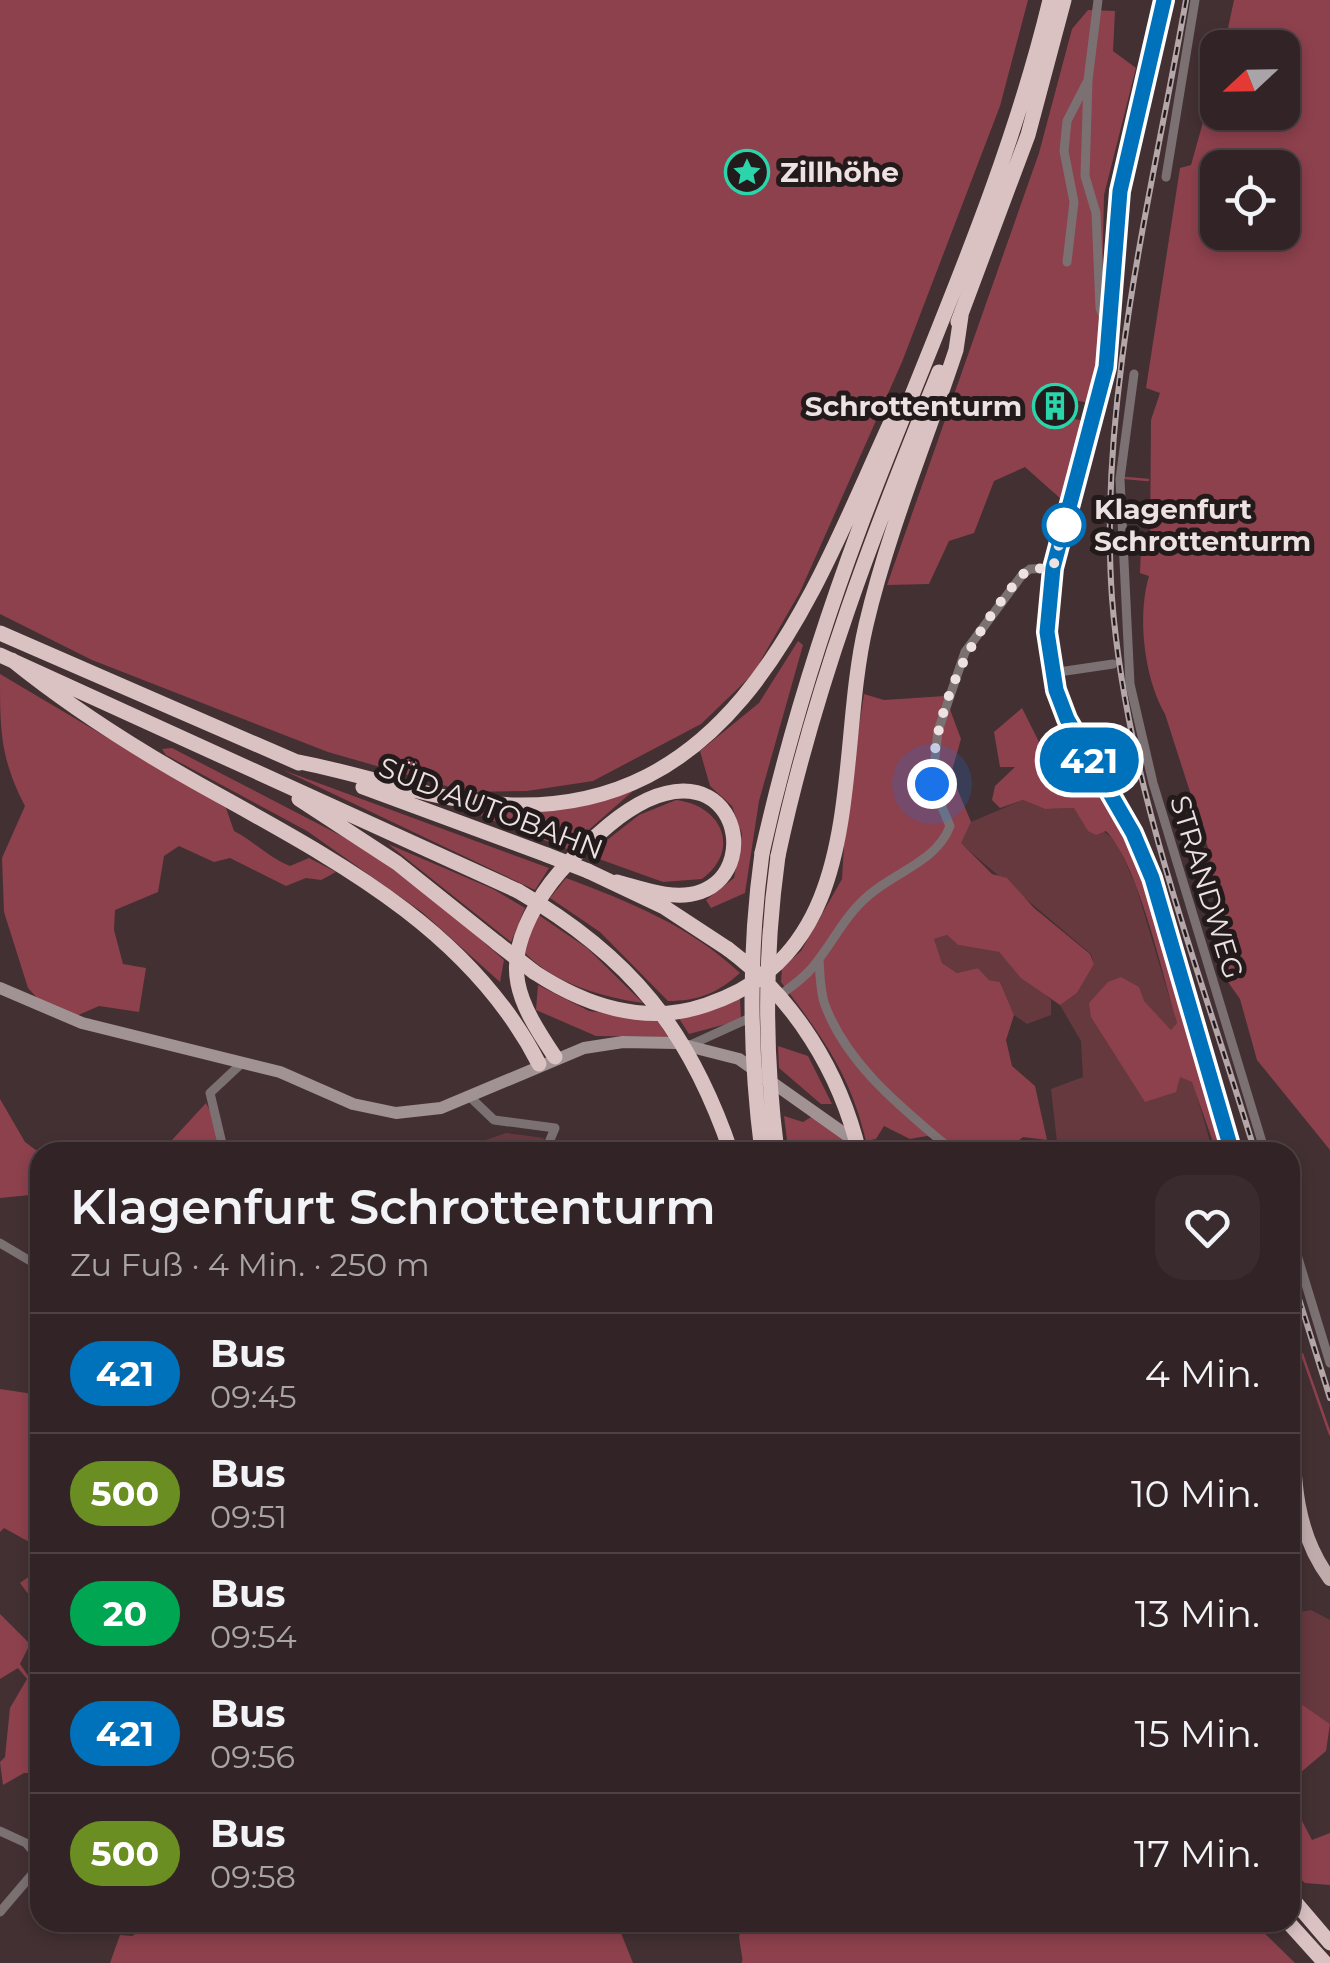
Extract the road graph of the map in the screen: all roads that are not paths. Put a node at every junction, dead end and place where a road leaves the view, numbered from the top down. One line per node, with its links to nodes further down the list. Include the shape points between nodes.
1 (1050, 0): 12 (highway, via 1009,144 930,351 908,384)
2 (1064, 0): 9 (highway, via 1028,134)
3 (1098, 0): 6 (street)
4 (1164, 0): 10 (main road, via 1120,191)
5 (1194, 0): 7 (street)
6 (1088, 80): 8 (street, via 1068,121 1064,152 1074,202); 10 (street, via 1086,176 1096,213 1100,308)
7 (1166, 177)
8 (1067, 262)
9 (961, 316): 19 (highway, bridge, via 956,350 880,568 850,717 828,886 797,945 760,980 693,1010 642,1014 576,998); 20 (highway, via 822,680)
10 (1110, 335): 13 (main road)
11 (1134, 374): 38 (street, STRANDWEG, via 1120,510 1130,684 1153,784)
12 (854, 521): 18 (highway, via 784,646 745,700 682,754 606,791 520,806 485,804); 20 (highway, via 795,716)
13 (1053, 568): 17 (main road, via 1047,619); 22 (street, via 1022,575 965,652 933,760 932,784 950,826 945,841 847,916)
14 (0, 633): 18 (highway, SÜD AUTOBAHN)
15 (6, 658): 19 (highway, SÜD AUTOBAHN); 27 (highway, via 155,758 386,895 487,983)
16 (1113, 664): 17 (street)
17 (1052, 673): 37 (main road, via 1073,732 1152,878)
18 (294, 761): 21 (highway, SÜD AUTOBAHN, bridge)
19 (276, 782): 31 (highway, SÜD AUTOBAHN, bridge, via 518,890 594,939 657,1003 709,1092)
20 (770, 854): 32 (highway, bridge, via 750,978); 33 (highway, bridge, via 765,996)
21 (617, 882): 25 (highway, via 668,894 700,892 724,874 734,853 730,820 702,794 660,792 592,838 547,888 523,928 514,970 522,1003); 35 (highway, SÜD AUTOBAHN, bridge, via 691,922 761,974 834,1080)
22 (818, 958): 24 (street, via 752,1017); 36 (street, via 824,1003 846,1046)
23 (0, 988): 26 (main road, via 82,1023)
24 (688, 1046): 25 (main road, via 623,1042); 34 (main road, via 739,1059)
25 (555, 1058): 27 (main road)
26 (242, 1064): 28 (main road, via 299,1078 379,1111 428,1112); 29 (street, via 210,1093)
27 (539, 1064): 28 (main road)
28 (470, 1097): 30 (street, via 494,1120 555,1128)
29 (222, 1142)
30 (550, 1142)
31 (728, 1142)
32 (761, 1142)
33 (777, 1142)
34 (854, 1142)
35 (859, 1142)
36 (943, 1142)
37 (1229, 1142)
38 (1261, 1142)
39 (0, 1243): 40 (street)
40 (30, 1261)
41 (1300, 1265): 42 (street)
42 (1330, 1363)
43 (1300, 1524): 44 (main road)
44 (1330, 1579)
45 (0, 1831): 46 (street)
46 (30, 1848)
47 (30, 1874): 49 (street)
48 (1300, 1908): 51 (highway)
49 (0, 1912)
50 (1297, 1932): 52 (highway)
51 (1330, 1942)
52 (1325, 1963)

